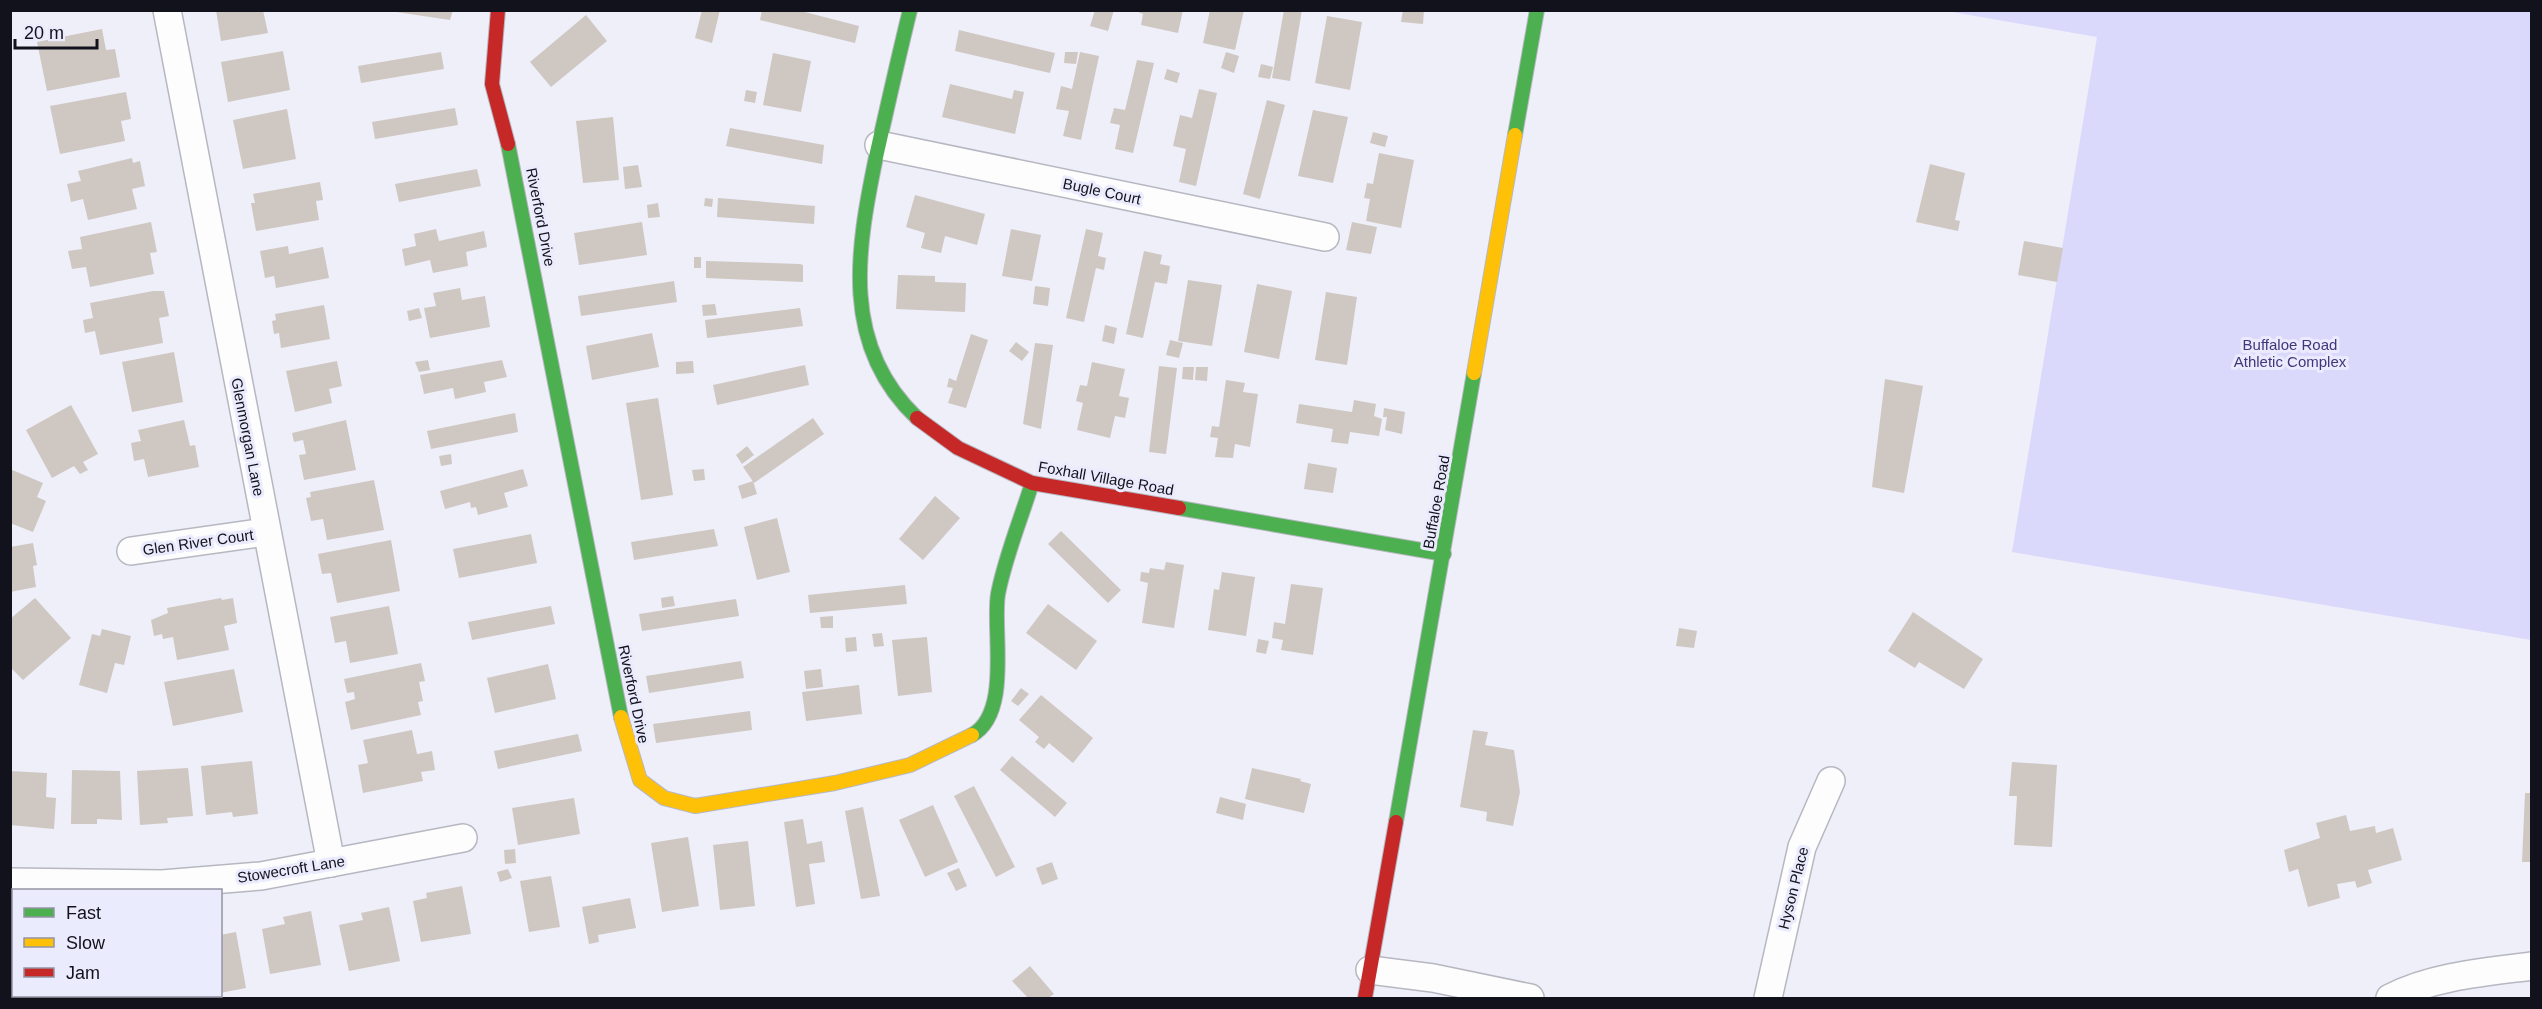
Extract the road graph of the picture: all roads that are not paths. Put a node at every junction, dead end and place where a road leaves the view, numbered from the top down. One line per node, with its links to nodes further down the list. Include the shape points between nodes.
1 (167, 10): 8 (street, Glenmorgan Lane)
2 (498, 10): 7 (street, Riverford Drive, via 492,84 515,171 620,715 640,780 664,798 695,806 738,801 910,765 977,732 990,711 999,675 998,595)
3 (910, 10): 5 (street, Foxhall Village Road)
4 (1537, 10): 10 (street, Buffaloe Road)
5 (879, 145): 6 (street, Bugle Court); 7 (street, Foxhall Village Road, via 860,243 859,294 870,346 896,395 934,433 977,462)
6 (1325, 237)
7 (1032, 483): 10 (street, Foxhall Village Road)
8 (266, 532): 9 (street, Glen River Court); 13 (street, Glenmorgan Lane)
9 (131, 551)
10 (1444, 554): 16 (street, Buffaloe Road)
11 (1831, 782): 19 (street, Hyson Place, via 1802,847)
12 (463, 838): 13 (street, Stowecroft Lane)
13 (331, 863): 14 (street, Stowecroft Lane, via 261,876 162,884)
14 (10, 882)
15 (2532, 966): 20 (street, via 2461,975)
16 (1370, 970): 17 (street, Buffaloe Road); 18 (street, via 1433,978)
17 (1365, 999)
18 (1530, 999)
19 (1768, 999)
20 (2391, 999)

